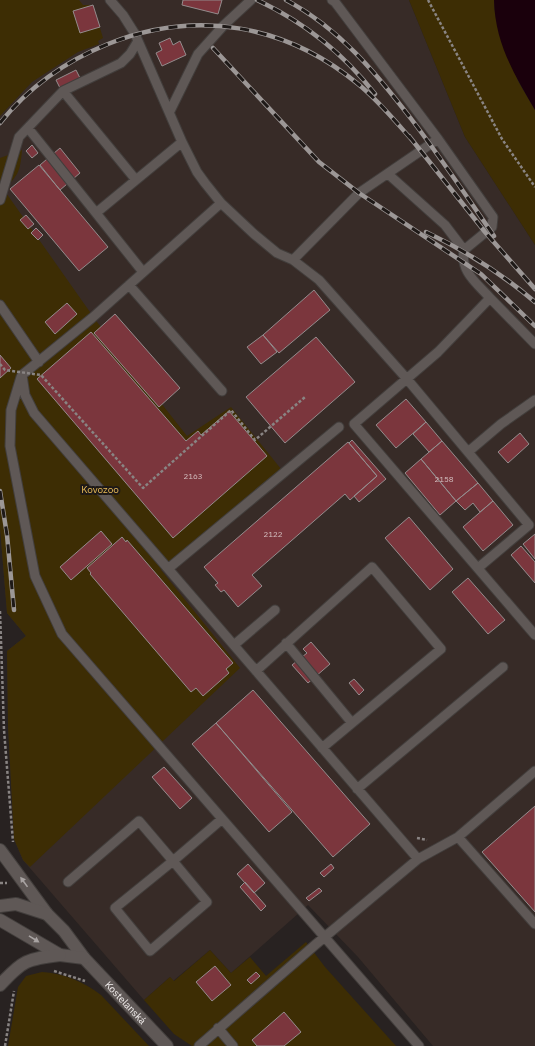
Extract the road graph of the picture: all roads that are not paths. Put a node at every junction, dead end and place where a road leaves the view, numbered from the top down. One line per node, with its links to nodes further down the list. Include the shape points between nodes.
1 (110, 0): 4 (lane, via 123,15)
2 (251, 0): 6 (lane, via 198,54)
3 (332, 0): 8 (lane)
4 (138, 41): 5 (lane, via 121,63); 6 (lane)
5 (63, 91): 7 (lane); 11 (lane)
6 (170, 111): 9 (lane)
7 (28, 128): 12 (lane, via 19,136); 14 (lane)
8 (438, 139): 10 (lane); 15 (lane, via 493,217 492,226)
9 (182, 142): 11 (lane); 13 (lane, via 197,172)
10 (388, 174): 15 (lane, via 445,225); 16 (lane, via 359,193)
11 (136, 180): 14 (lane)
12 (0, 200)
13 (221, 203): 16 (lane, via 277,252); 17 (lane)
14 (96, 213): 17 (lane)
15 (464, 250): 19 (lane, via 462,260 466,270)
16 (293, 260): 24 (lane, via 319,280)
17 (143, 272): 18 (lane)
18 (129, 285): 22 (lane); 25 (lane)
19 (490, 298): 21 (lane); 24 (lane, via 438,352)
20 (0, 305): 22 (lane)
21 (535, 344)
22 (39, 362): 23 (lane)
23 (22, 375): 29 (lane, via 25,395 34,413); 41 (lane, via 11,410 10,446 35,576 62,634)
24 (407, 379): 28 (lane); 30 (lane, via 354,424)
25 (222, 391)
26 (535, 400): 28 (lane)
27 (338, 427): 29 (lane)
28 (468, 452): 30 (lane, via 529,525)
29 (168, 568): 34 (lane)
30 (478, 568): 32 (lane)
31 (275, 610): 34 (lane)
32 (535, 635)
33 (286, 643): 36 (lane); 37 (lane); 37 (lane, via 372,567 441,649)
34 (234, 645): 36 (lane)
35 (503, 666): 40 (lane)
36 (256, 671): 38 (lane)
37 (352, 723): 38 (lane)
38 (322, 748): 40 (lane)
39 (535, 771): 42 (lane)
40 (357, 788): 44 (lane)
41 (222, 819): 45 (lane); 51 (lane)
42 (458, 837): 44 (lane); 50 (lane)
43 (0, 850): 48 (main road, Kostelanská, one-way to 43)
44 (418, 860): 51 (lane)
45 (173, 861): 45 (lane, via 207,902 150,951 115,908); 46 (lane, via 139,821)
46 (68, 882)
47 (0, 906): 48 (main road, via 16,904)
48 (48, 914): 53 (main road, Kostelanská)
49 (0, 920): 52 (main road, one-way to 52)
50 (535, 924)
51 (325, 937): 55 (lane); 59 (lane)
52 (60, 956): 53 (main road); 54 (main road, via 25,962)
53 (84, 958): 56 (main road, Kostelanská)
54 (0, 984)
55 (218, 1028): 57 (lane); 58 (lane)
56 (167, 1046)
57 (199, 1046)
58 (233, 1046)
59 (419, 1046)

